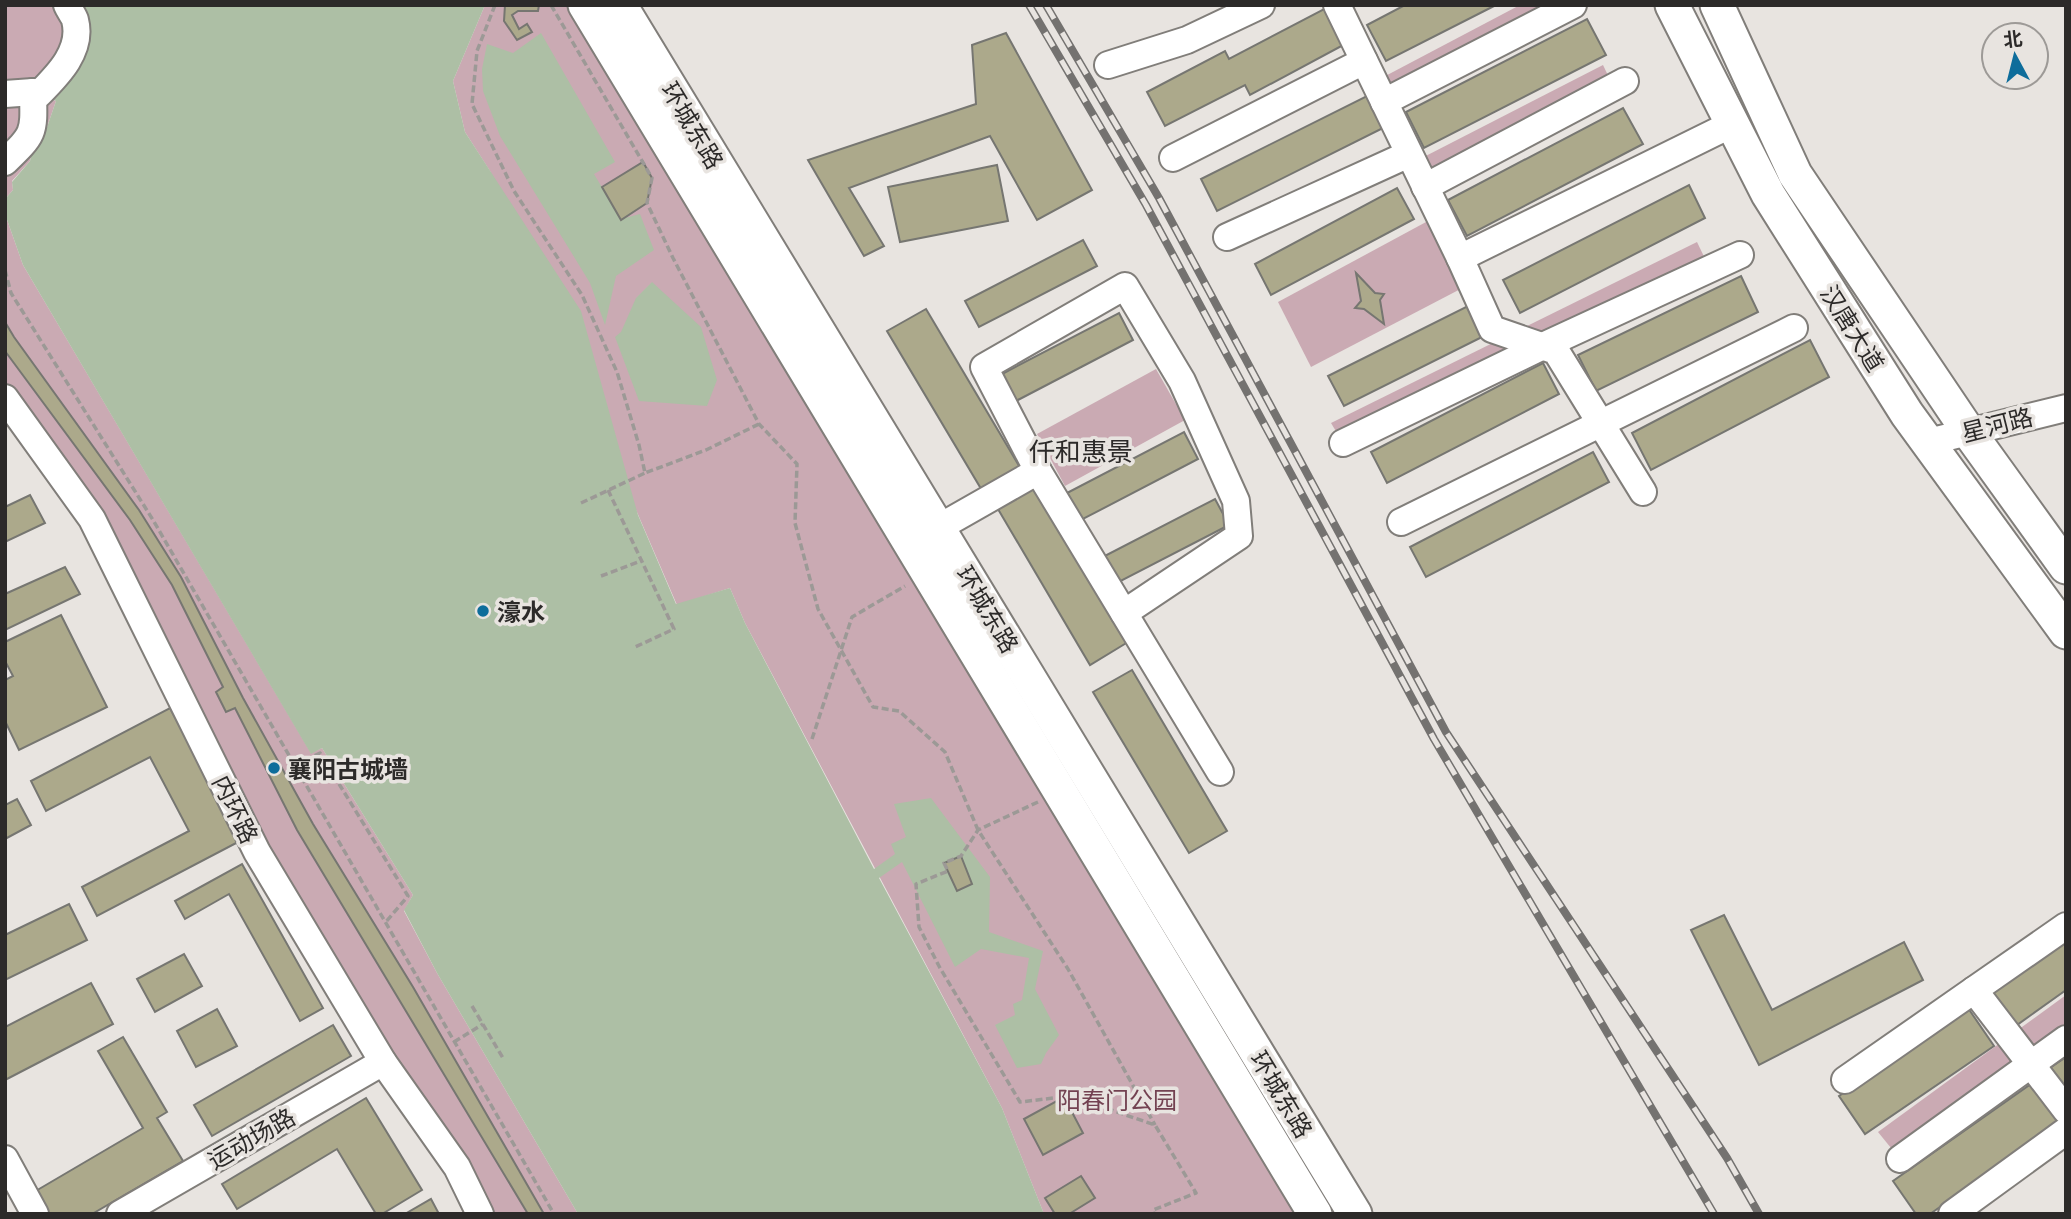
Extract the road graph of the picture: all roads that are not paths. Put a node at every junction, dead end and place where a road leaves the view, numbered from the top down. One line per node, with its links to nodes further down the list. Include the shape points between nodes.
1 (67, 5): 12 (street, via 75,20 75,47 59,74 40,94)
2 (585, 5): 52 (main road, 环城东路)
3 (620, 5): 34 (main road, 环城东路)
4 (1261, 5): 10 (street, via 1187,40)
5 (1573, 5): 14 (street)
6 (1672, 5): 15 (main road, 汉唐大道)
7 (1717, 5): 28 (main road, 汉唐大道, via 1795,174)
8 (1344, 8): 9 (street)
9 (1364, 61): 14 (street); 17 (street)
10 (1108, 65)
11 (1625, 81): 19 (street)
12 (33, 92): 13 (street); 18 (street, via 33,128)
13 (5, 94)
14 (1384, 102): 16 (street)
15 (1732, 124): 22 (street); 29 (main road, 汉唐大道, via 1768,194)
16 (1409, 154): 19 (street); 20 (street)
17 (1173, 158)
18 (5, 162)
19 (1425, 187): 22 (street)
20 (1227, 237)
21 (1740, 255): 24 (street)
22 (1460, 258): 24 (street, via 1492,328)
23 (1794, 328): 27 (street)
24 (1543, 346): 27 (street, via 1556,351); 30 (street)
25 (5, 398): 42 (street, 内环路, via 92,519 257,852)
26 (2066, 408): 28 (street, 星河路)
27 (1600, 422): 32 (street); 33 (street)
28 (1968, 431): 29 (street, 星河路); 35 (main road, 汉唐大道)
29 (1928, 442): 37 (main road, 汉唐大道)
30 (1343, 443)
31 (1038, 471): 34 (street); 36 (street); 36 (street, via 984,367 1125,286 1182,381 1236,501 1239,536)
32 (1643, 492)
33 (1401, 522)
34 (938, 528): 53 (main road, 环城东路)
35 (2066, 567)
36 (1124, 613): 38 (street)
37 (2066, 632)
38 (1220, 772)
39 (2066, 926): 40 (street)
40 (1974, 990): 43 (street); 44 (street)
41 (2066, 1039): 43 (street)
42 (383, 1062): 50 (street, 运动场路); 51 (street, 内环路, via 457,1167)
43 (2031, 1065): 45 (street); 48 (street)
44 (1845, 1080)
45 (2066, 1110)
46 (2066, 1131): 54 (street)
47 (5, 1159): 49 (street)
48 (1900, 1159)
49 (35, 1214)
50 (120, 1214)
51 (480, 1214)
52 (1315, 1214)
53 (1355, 1214)
54 (1952, 1214)

